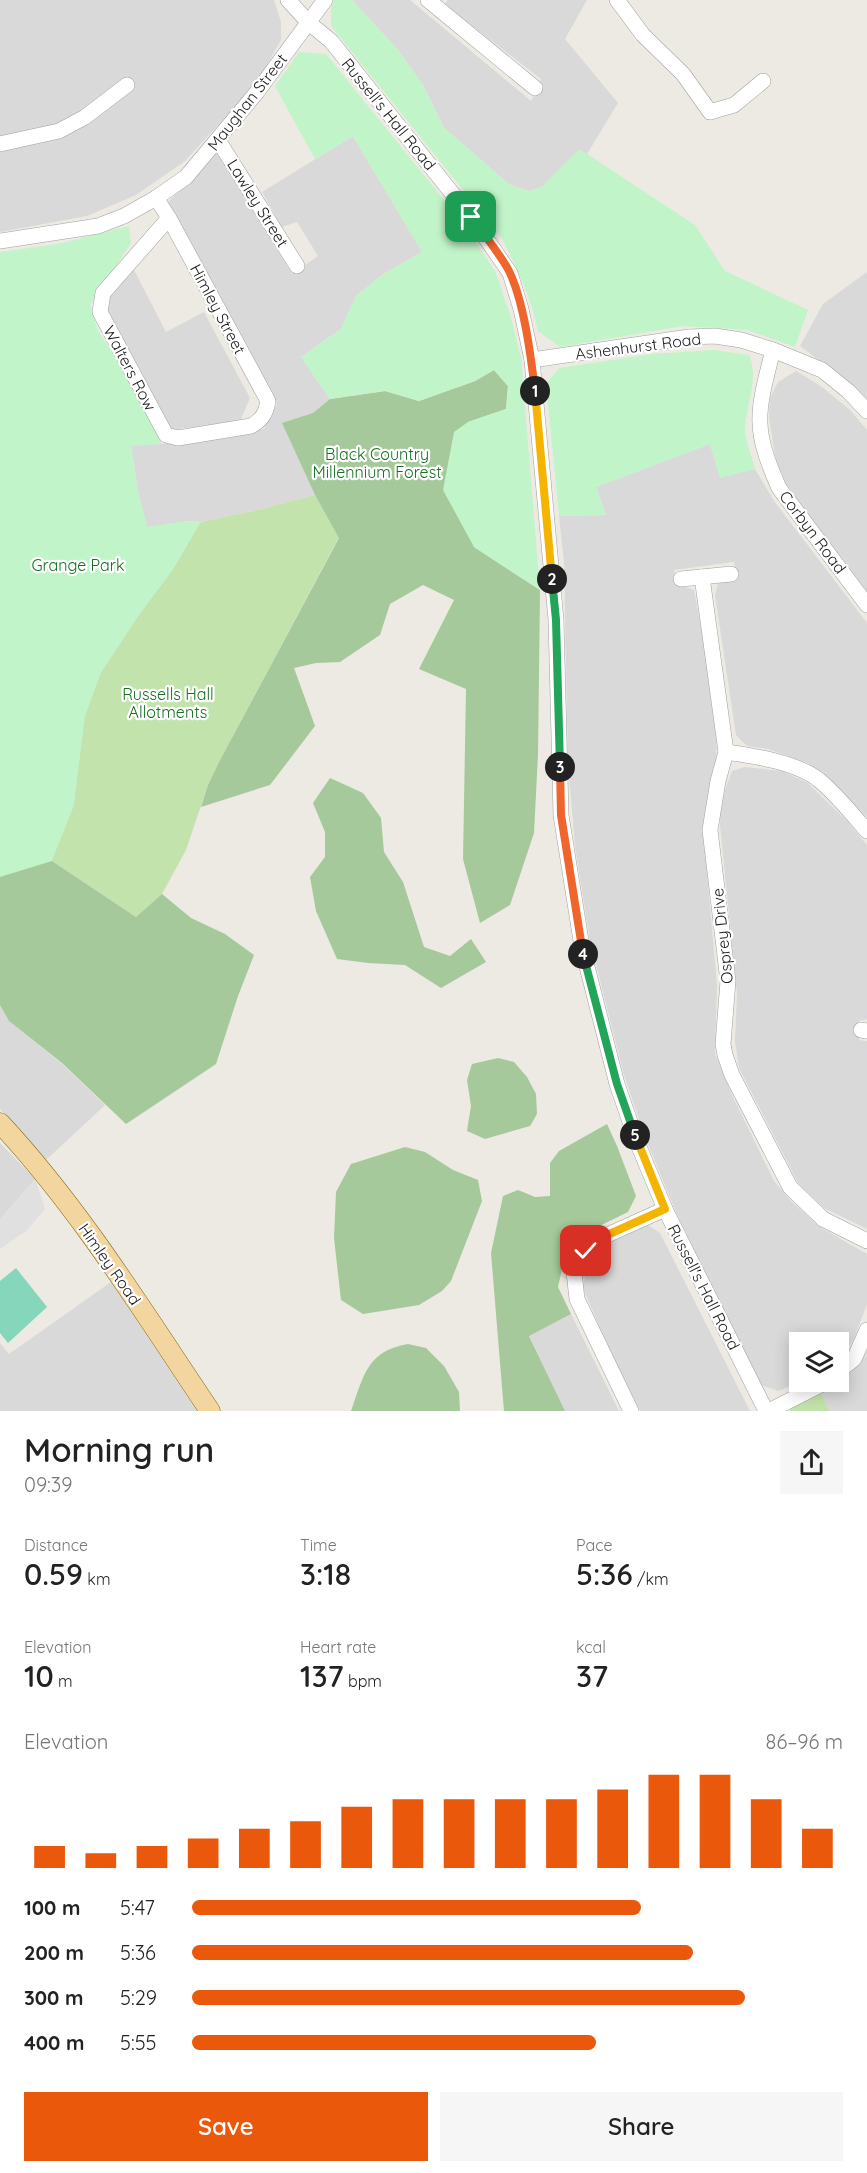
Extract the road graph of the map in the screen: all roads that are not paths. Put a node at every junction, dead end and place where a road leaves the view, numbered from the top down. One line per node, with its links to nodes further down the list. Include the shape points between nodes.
1 (288, 0): 5 (street)
2 (325, 0): 5 (street, Maughan Street)
3 (428, 0): 8 (street)
4 (617, 0): 6 (street, via 643,35 683,74 710,112 734,105)
5 (309, 23): 9 (street, Maughan Street); 16 (street, Russell's Hall Road, via 331,41 498,254 510,273)
6 (763, 81)
7 (127, 85): 10 (street, via 59,131)
8 (535, 88)
9 (218, 140): 11 (street, Maughan Street, via 186,177); 14 (street, Lawley Street)
10 (0, 144)
11 (156, 198): 12 (street, Himley Street); 13 (street, Maughan Street, via 98,226)
12 (169, 218): 18 (street, Walters Row, via 103,293 100,312); 18 (street, Himley Street, via 268,401 260,421 251,426 178,438)
13 (0, 241)
14 (297, 266)
15 (773, 350): 16 (street, Ashenhurst Road, via 741,340 689,337); 17 (street, Ashenhurst Road, via 822,370); 22 (street, Corbyn Road, via 759,418 770,467 779,488)
16 (532, 360): 26 (street, Russell's Hall Road, via 556,620 561,815 569,870 582,947 617,1084)
17 (867, 411)
18 (166, 435)
19 (731, 574): 20 (street)
20 (702, 577): 21 (street); 23 (street, Osprey Drive)
21 (681, 579)
22 (867, 605)
23 (726, 752): 24 (street, via 786,765 817,779); 27 (street, Osprey Drive, via 710,830 728,981 725,1055 790,1186 823,1219)
24 (867, 831)
25 (3, 1133): 31 (main road, Himley Road, via 74,1212)
26 (665, 1209): 32 (street, via 594,1243 574,1272 577,1299); 33 (street, Russell's Hall Road)
27 (867, 1241)
28 (867, 1330): 29 (street)
29 (849, 1363)
30 (806, 1392): 33 (street)
31 (210, 1411)
32 (631, 1411)
33 (767, 1411)

